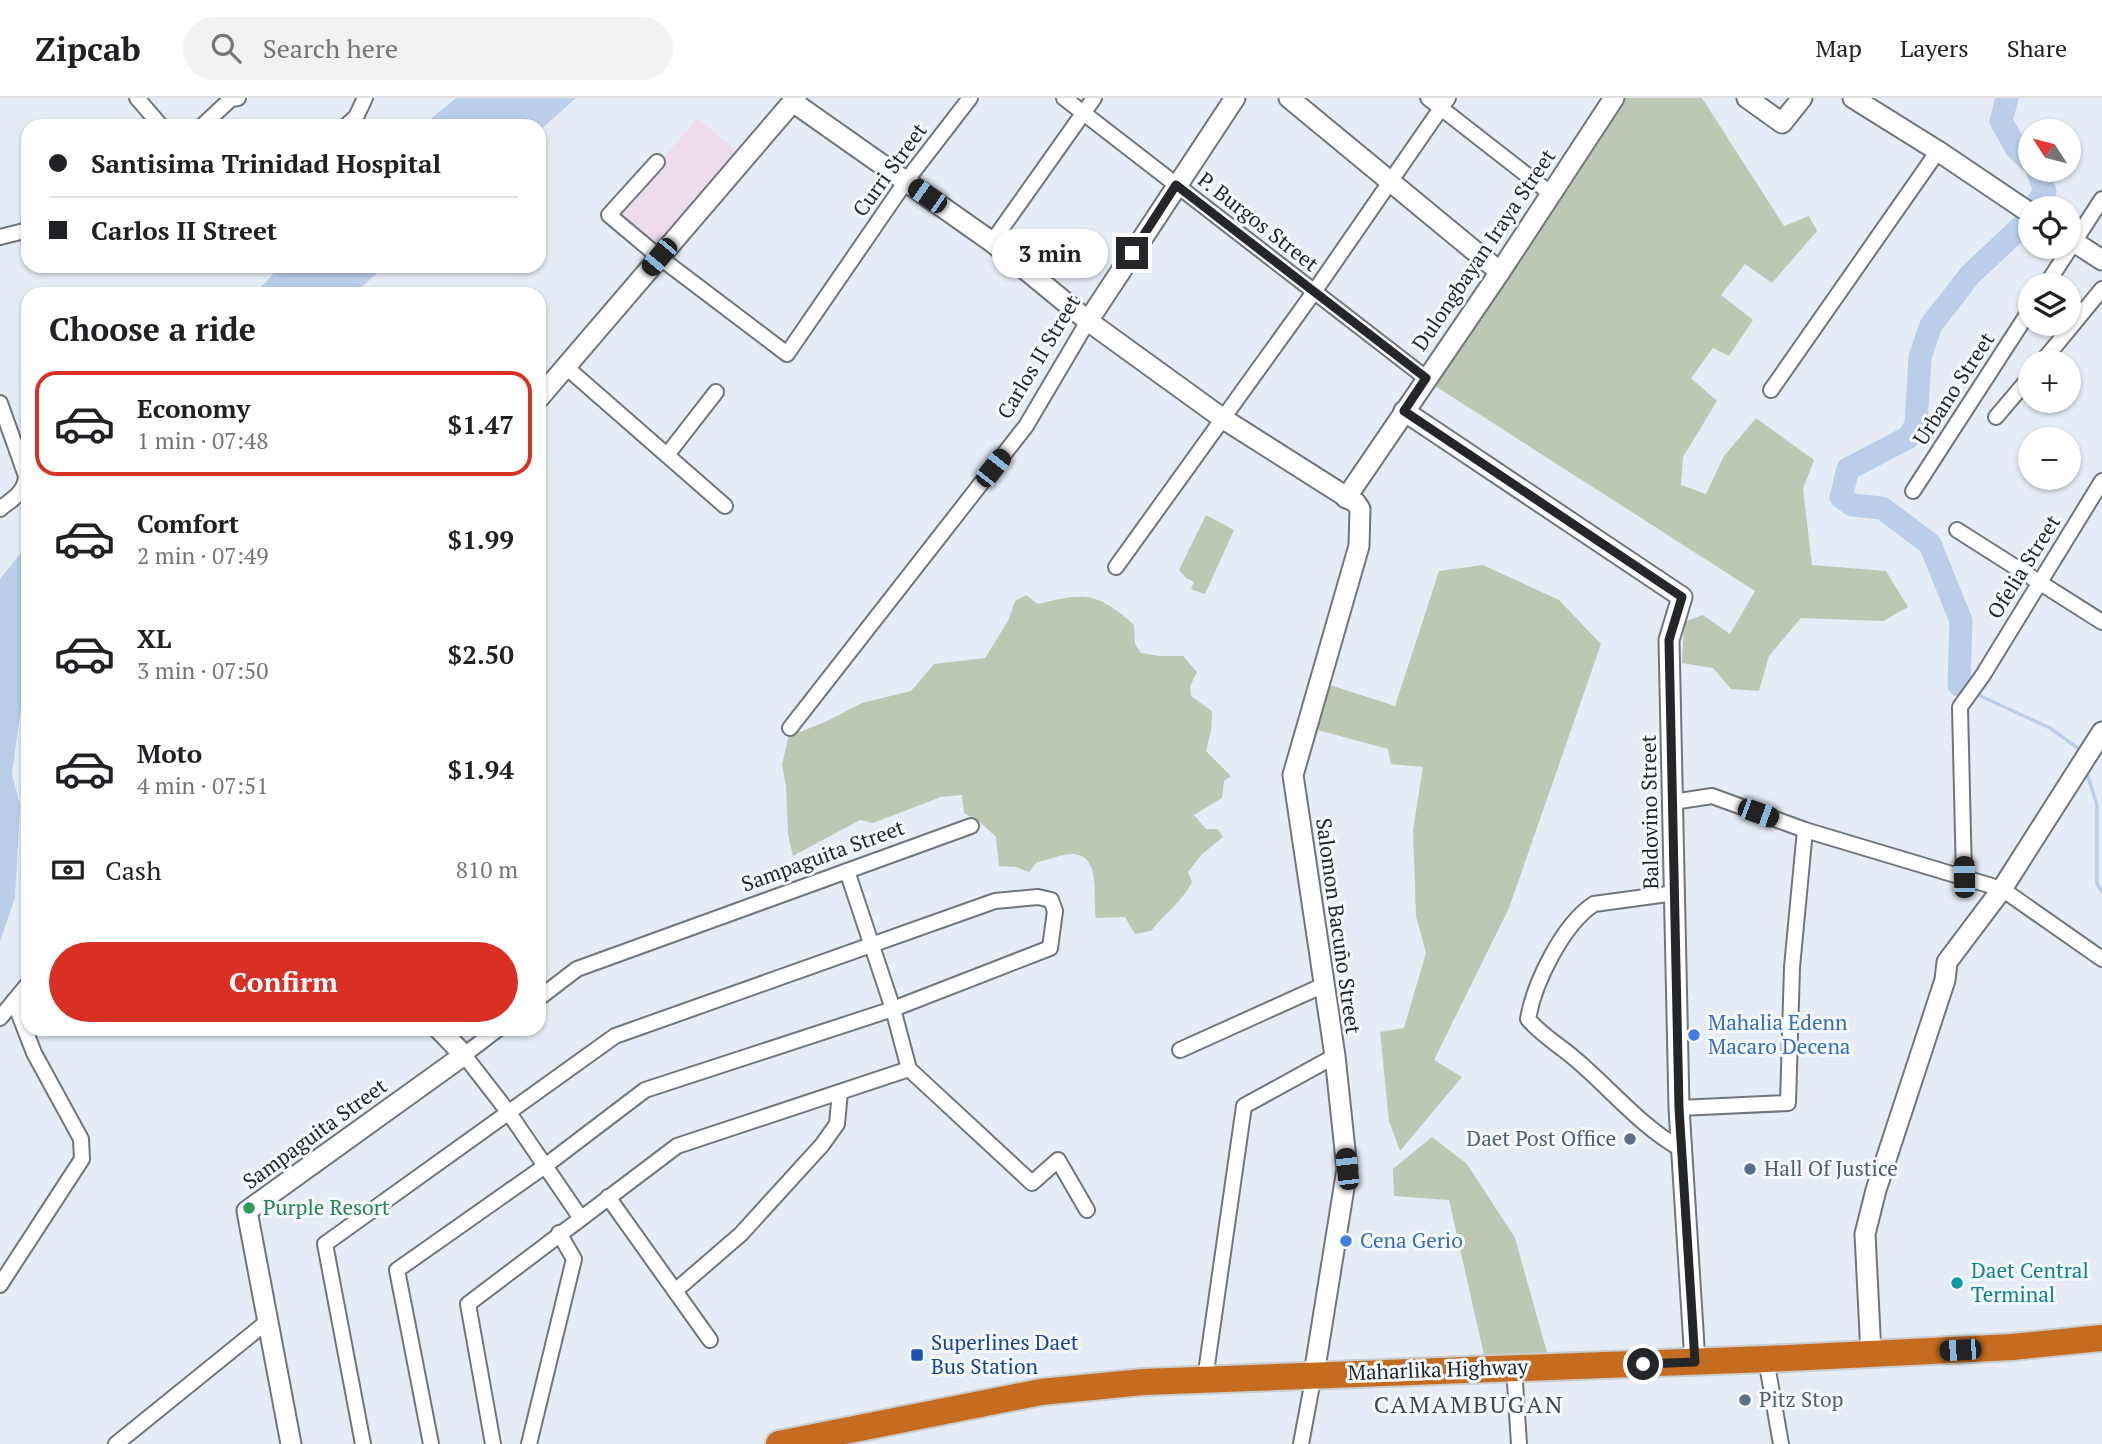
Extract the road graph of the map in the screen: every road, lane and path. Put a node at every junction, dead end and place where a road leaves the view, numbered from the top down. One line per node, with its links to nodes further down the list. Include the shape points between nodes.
1 (137, 98): 17 (street)
2 (238, 98): 18 (street)
3 (365, 98): 19 (street)
4 (970, 98): 22 (street, Curri Street)
5 (1064, 98): 16 (street, P. Burgos Street)
6 (1094, 98): 16 (street)
7 (1235, 98): 24 (street, Carlos II Street)
8 (1289, 98): 23 (street)
9 (1428, 98): 15 (street)
10 (1614, 98): 25 (street, Dulongbayan Iraya Street)
11 (1748, 98): 12 (street, via 1782,123)
12 (1802, 98)
13 (1853, 98): 20 (street)
14 (795, 100): 22 (street); 33 (street)
15 (1444, 103): 23 (street); 25 (street)
16 (1084, 113): 24 (street, P. Burgos Street); 31 (street)
17 (155, 119)
18 (210, 119)
19 (354, 119)
20 (1938, 151): 27 (street); 44 (street)
21 (657, 162): 33 (street, via 609,215)
22 (906, 181): 31 (street); 33 (street, Curri Street, via 787,355)
23 (1391, 183): 35 (street); 37 (street)
24 (1176, 185): 37 (street, P. Burgos Street); 38 (street, Carlos II Street)
25 (1550, 193): 35 (street, Dulongbayan Iraya Street)
26 (2102, 199): 28 (street)
27 (2018, 206)
28 (2081, 227)
29 (21, 232): 30 (street)
30 (0, 237)
31 (992, 242): 38 (street)
32 (2081, 246): 34 (street)
33 (659, 257): 41 (street)
34 (2102, 260)
35 (1500, 272): 42 (street, Dulongbayan Iraya Street)
36 (2102, 289): 40 (street)
37 (1314, 292): 42 (street, P. Burgos Street); 49 (street)
38 (1087, 321): 49 (street); 63 (street, Carlos II Street, via 1026,426)
39 (2018, 329): 55 (street, Urbano Street)
40 (2052, 350)
41 (566, 366): 43 (street); 51 (street)
42 (1426, 378): 48 (street, Dulongbayan Iraya Street)
43 (546, 390)
44 (1771, 390)
45 (2018, 391): 50 (street)
46 (716, 392): 51 (street)
47 (0, 403): 52 (street)
48 (1404, 411): 56 (street, Dulongbayan Iraya Street); 65 (street, Baldovino Street, via 1682,597 1669,640)
49 (1222, 418): 56 (street); 60 (street)
50 (1996, 418)
51 (667, 455): 57 (street)
52 (21, 462)
53 (2102, 481): 61 (street, Ofelia Street)
54 (21, 491): 58 (street)
55 (1913, 491)
56 (1346, 498): 74 (street, Salomon Bacuño Street, via 1360,509 1359,546 1293,775)
57 (725, 506)
58 (0, 509)
59 (1957, 530): 61 (street)
60 (1116, 567)
61 (2040, 582): 62 (street); 69 (street, Ofelia Street, via 1960,707)
62 (2102, 622)
63 (790, 728)
64 (2102, 732): 70 (street)
65 (1673, 802): 67 (street, via 1712,796); 71 (street, Baldovino Street)
66 (971, 826): 68 (street, Sampaguita Street)
67 (1805, 830): 69 (street); 89 (street, via 1792,967 1788,1103)
68 (847, 871): 72 (street); 76 (street, Sampaguita Street, via 577,969)
69 (1964, 877): 70 (street)
70 (2002, 889): 73 (street); 102 (street, via 1947,962 1937,1006 1876,1190 1865,1234)
71 (1675, 892): 89 (street, Baldovino Street); 91 (street, via 1594,904 1584,911 1549,963 1528,1019 1658,1136)
72 (871, 946): 78 (street); 78 (street, via 995,901 1038,897 1051,900 1055,911 1050,948); 90 (street, via 615,1036)
73 (2102, 958)
74 (1324, 985): 84 (street); 86 (street, Salomon Bacuño Street)
75 (21, 992): 77 (street)
76 (546, 993)
77 (14, 1001): 79 (street); 80 (street)
78 (893, 1009): 87 (street); 92 (street, via 645,1090)
79 (0, 1018)
80 (21, 1019)
81 (27, 1036): 97 (street, via 81,1139 82,1159)
82 (446, 1036): 85 (street)
83 (489, 1036): 85 (street, Sampaguita Street)
84 (1180, 1050)
85 (464, 1055): 90 (street); 99 (street, Sampaguita Street, via 247,1211)
86 (1335, 1056): 106 (street, Salomon Bacuño Street, via 1347,1169); 107 (street, via 1244,1106)
87 (909, 1069): 88 (street); 94 (street, via 1032,1183 1058,1160)
88 (840, 1092): 93 (street, via 677,1146); 98 (street, via 837,1124 822,1145 741,1234)
89 (1679, 1108): 91 (street, Baldovino Street)
90 (509, 1113): 92 (street); 110 (street, via 325,1244)
91 (1681, 1149): 104 (street, Baldovino Street)
92 (545, 1166): 95 (street); 111 (street, via 397,1270)
93 (608, 1197): 95 (street); 98 (street)
94 (1087, 1210)
95 (580, 1217): 96 (street)
96 (559, 1233): 112 (street, via 468,1304); 113 (street, via 574,1259)
97 (0, 1285)
98 (675, 1291): 101 (street)
99 (268, 1321): 108 (street); 109 (street, Sampaguita Street)
100 (2102, 1338): 102 (highway, Maharlika Highway)
101 (710, 1340)
102 (1871, 1354): 103 (highway, Maharlika Highway)
103 (1766, 1359): 104 (highway, Maharlika Highway); 117 (street)
104 (1695, 1362): 105 (highway, Maharlika Highway)
105 (1514, 1367): 106 (highway, Maharlika Highway); 116 (street)
106 (1314, 1374): 107 (highway, Maharlika Highway); 115 (street)
107 (1205, 1379): 114 (highway, Maharlika Highway, via 1041,1392)
108 (116, 1444)
109 (291, 1444)
110 (363, 1444)
111 (432, 1444)
112 (493, 1444)
113 (529, 1444)
114 (779, 1444)
115 (1301, 1444)
116 (1519, 1444)
117 (1781, 1444)

